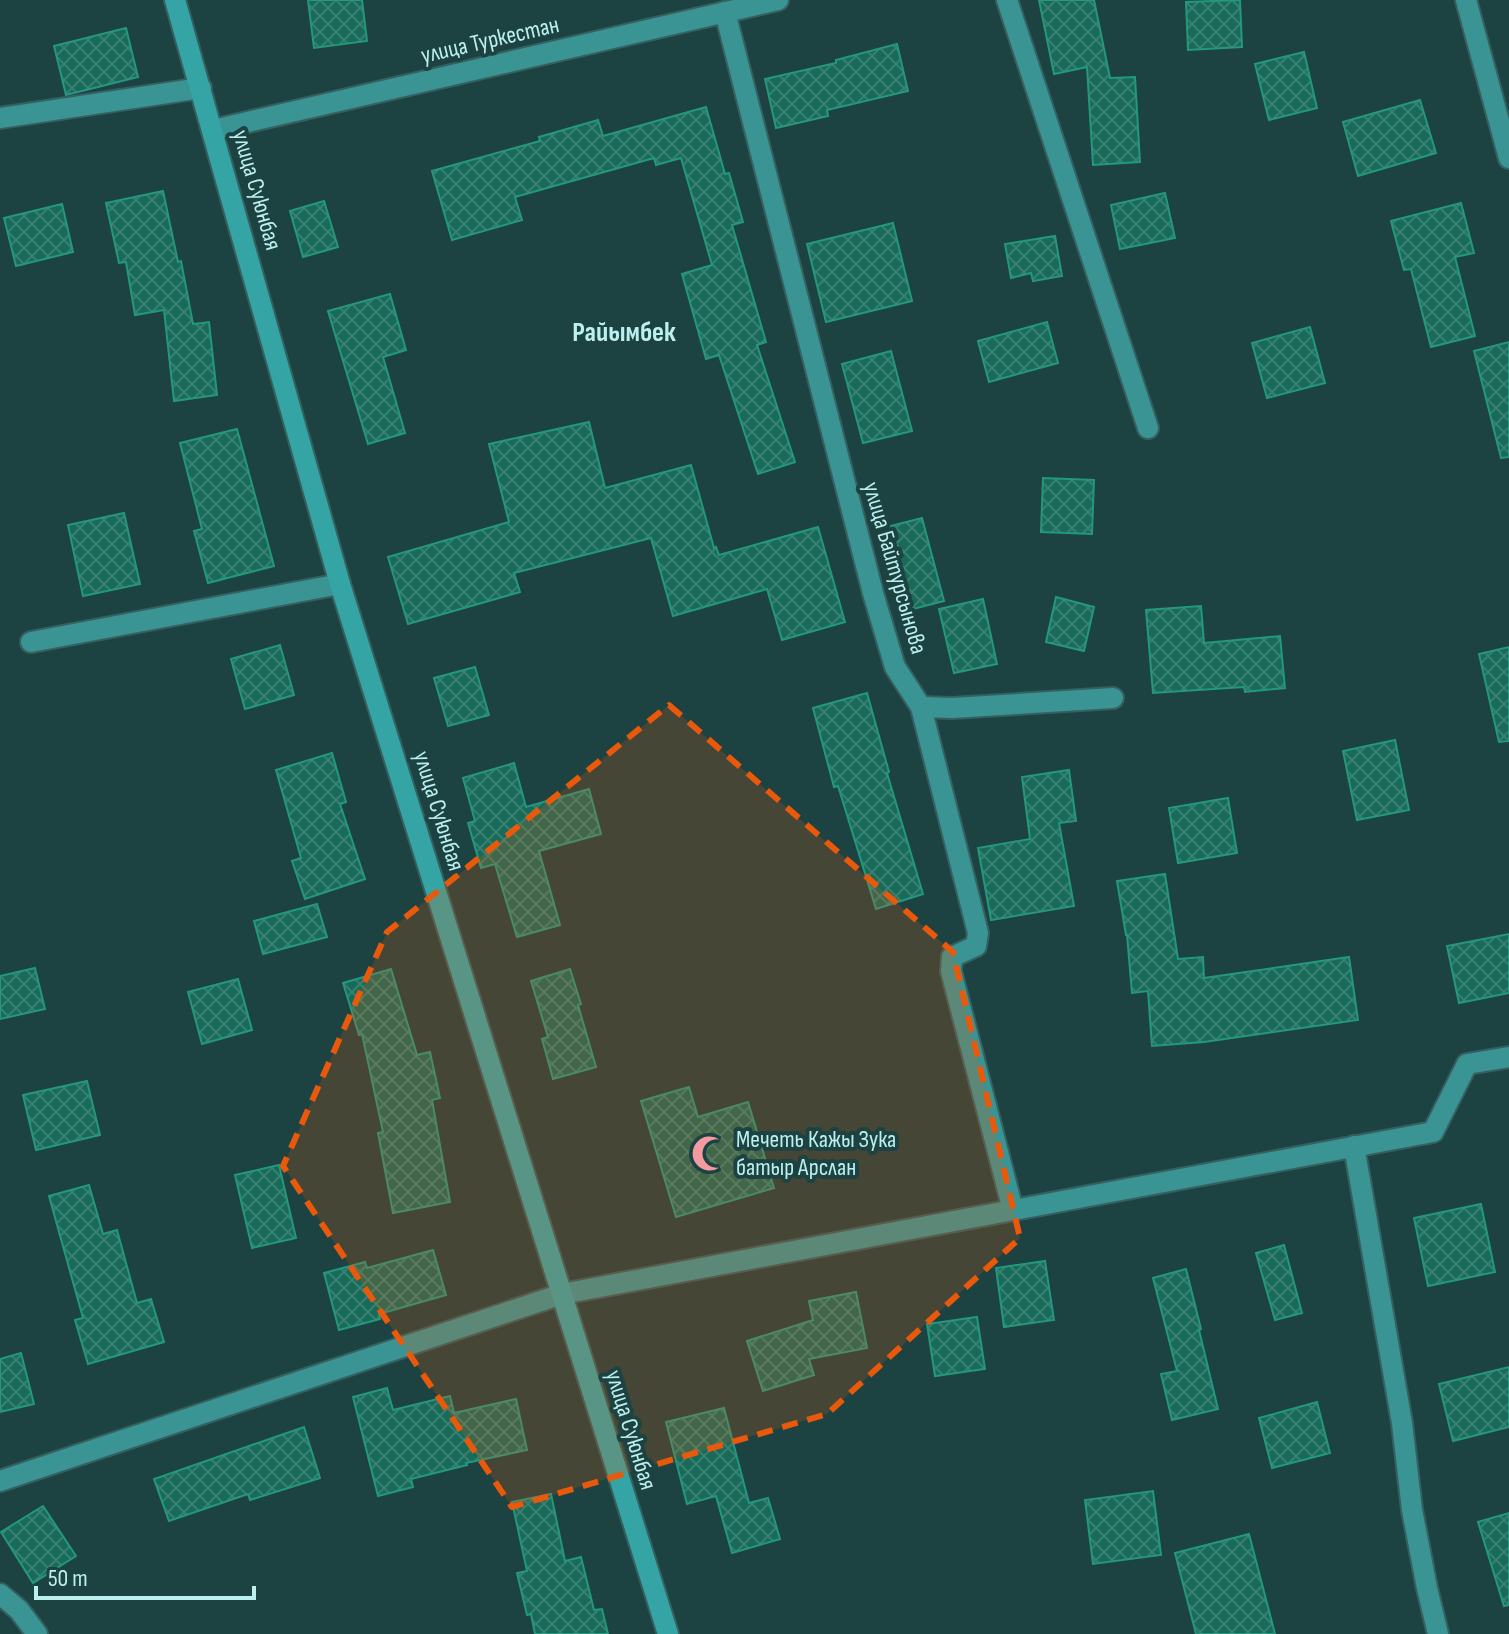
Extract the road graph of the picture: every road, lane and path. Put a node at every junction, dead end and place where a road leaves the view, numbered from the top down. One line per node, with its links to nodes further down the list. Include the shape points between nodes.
1 (175, 0): 6 (main road, улица Суюнбая)
2 (778, 0): 5 (street, улица Туркестан)
3 (1007, 0): 10 (street)
4 (1466, 0): 9 (street)
5 (725, 12): 8 (street, улица Туркестан); 14 (street, улица Байтурсынова, via 873,593 895,667)
6 (201, 88): 7 (street); 8 (main road, улица Суюнбая)
7 (0, 118)
8 (213, 130): 11 (main road, улица Суюнбая)
9 (1509, 158)
10 (1148, 428)
11 (340, 584): 12 (street); 18 (main road, улица Суюнбая)
12 (31, 642)
13 (1113, 698): 14 (street)
14 (921, 707): 17 (street, улица Байтурсынова, via 978,933 976,946 952,957 951,971)
15 (1509, 1057): 16 (street, via 1467,1064 1433,1132)
16 (1354, 1146): 17 (street); 23 (street, via 1412,1510)
17 (1013, 1210): 18 (street)
18 (562, 1294): 19 (street); 22 (main road, улица Суюнбая)
19 (0, 1481)
20 (0, 1594): 21 (street)
21 (37, 1634)
22 (668, 1634)
23 (1438, 1634)

